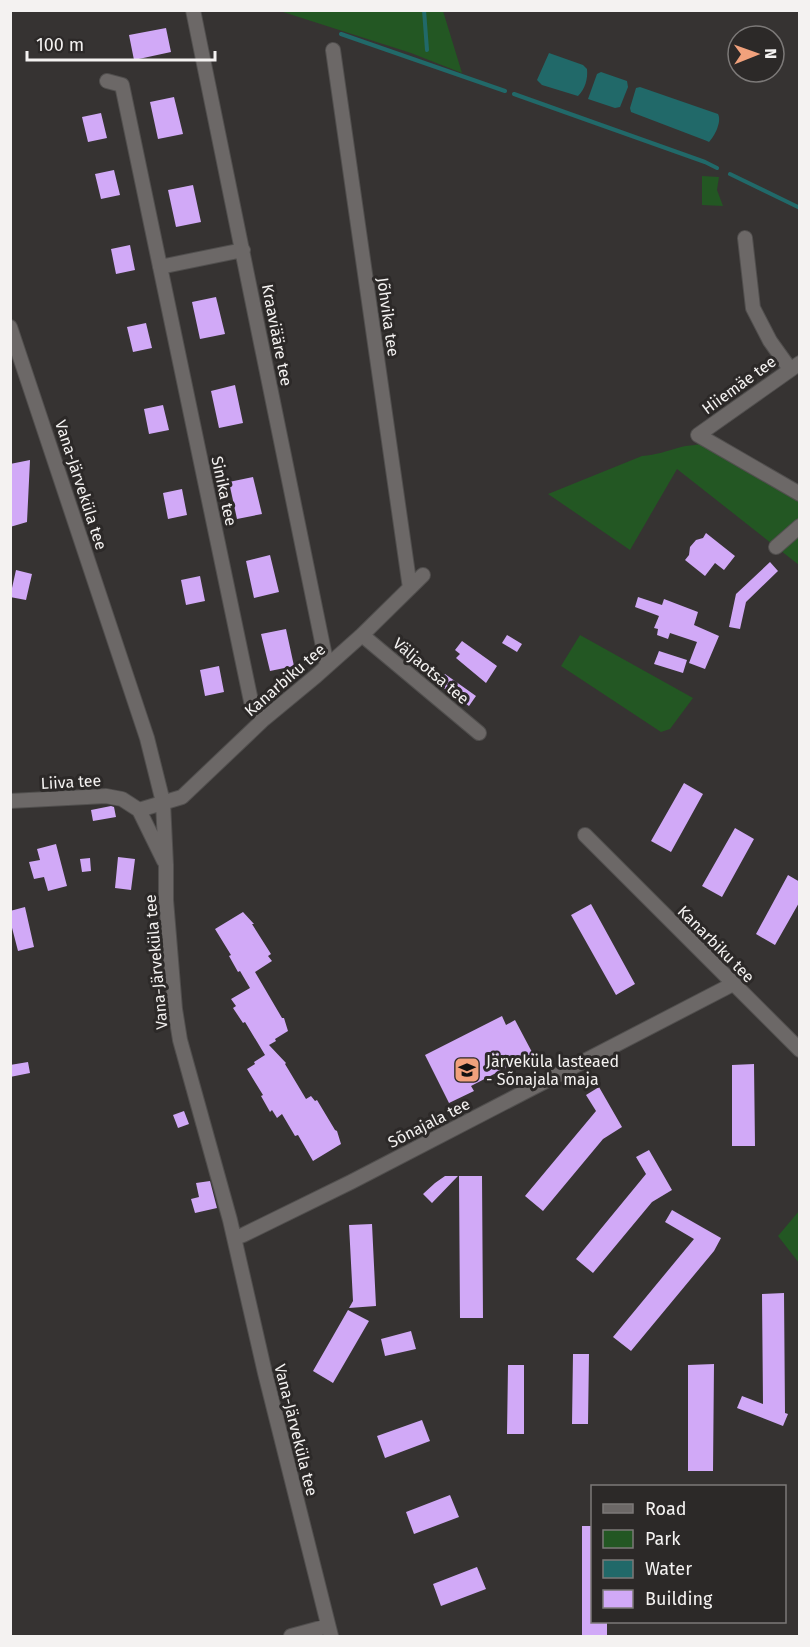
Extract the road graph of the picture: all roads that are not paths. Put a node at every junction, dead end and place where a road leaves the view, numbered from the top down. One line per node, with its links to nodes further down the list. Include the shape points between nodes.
1 (193, 10): 5 (street, Kraaviääre tee)
2 (333, 50): 13 (street, Jõhvika tee)
3 (107, 81): 6 (street, Sinika tee, via 122,86)
4 (745, 238): 8 (street, via 753,308 770,341)
5 (243, 250): 6 (street); 15 (street, Kraaviääre tee)
6 (160, 267): 16 (street, Sinika tee, via 251,701)
7 (10, 327): 19 (street, Vana-Järveküla tee, via 147,738)
8 (795, 366): 9 (street, Hiiemäe tee, via 698,435)
9 (800, 494)
10 (800, 526): 11 (street)
11 (776, 547)
12 (423, 575): 13 (street, Kanarbiku tee)
13 (410, 588): 14 (street, Kanarbiku tee)
14 (362, 635): 15 (street, Kanarbiku tee); 17 (street, Väljaotsa tee)
15 (327, 666): 16 (street, Kanarbiku tee)
16 (264, 719): 19 (street, Kanarbiku tee, via 182,797)
17 (478, 733)
18 (10, 801): 20 (street, Liiva tee, via 106,796 122,798)
19 (163, 802): 20 (street, Kanarbiku tee); 22 (street, Vana-Järveküla tee)
20 (139, 810): 22 (street)
21 (585, 835): 23 (street, Kanarbiku tee)
22 (166, 866): 25 (street, Vana-Järveküla tee, via 180,1040)
23 (733, 984): 24 (street, Kanarbiku tee); 25 (street, Sõnajala tee, via 351,1182)
24 (800, 1050)
25 (234, 1238): 26 (street, Vana-Järveküla tee)
26 (329, 1631): 27 (street)
27 (291, 1636)

